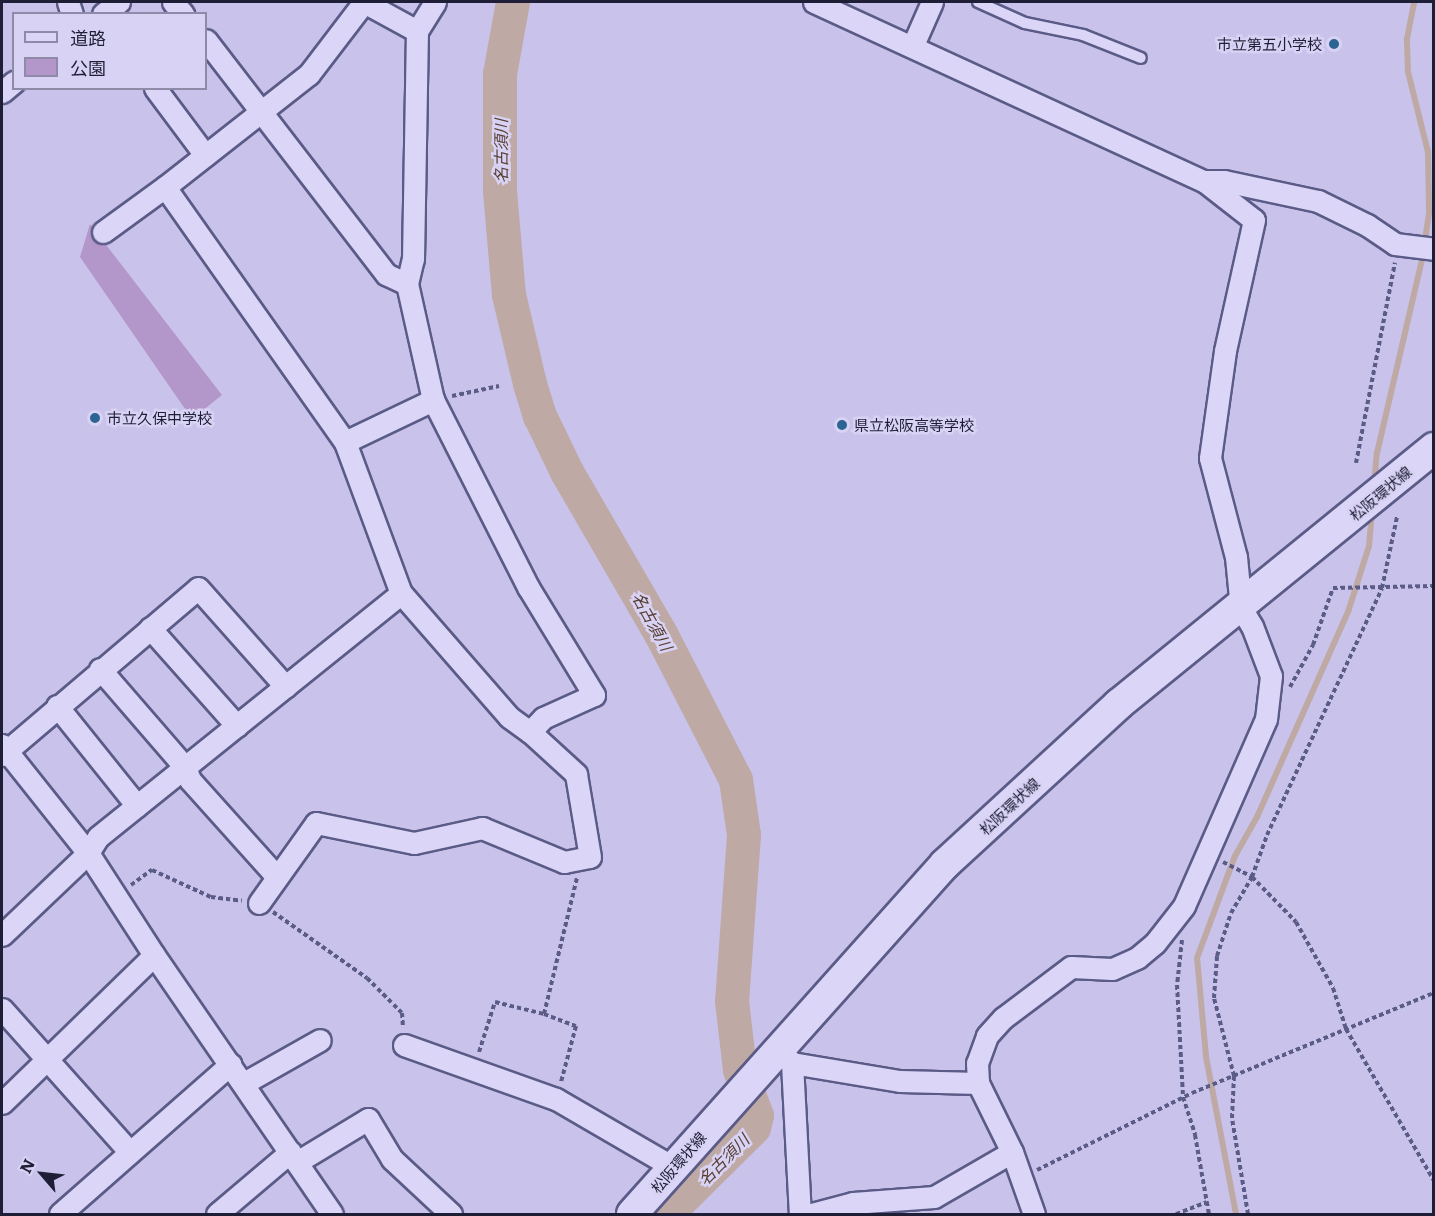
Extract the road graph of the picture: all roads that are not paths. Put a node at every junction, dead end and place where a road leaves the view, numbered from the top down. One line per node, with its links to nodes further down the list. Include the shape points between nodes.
1 (119, 2): 6 (street)
2 (435, 2): 7 (street)
3 (814, 2): 9 (street)
4 (932, 2): 9 (street)
5 (978, 2): 10 (lane, via 1025,23 1083,35)
6 (106, 12)
7 (417, 31): 12 (street, via 364,2 309,74); 18 (street, via 413,259)
8 (207, 41): 12 (street)
9 (913, 45): 14 (street)
10 (1141, 58)
11 (156, 90): 13 (street)
12 (263, 110): 13 (street); 18 (street, via 386,274)
13 (205, 155): 15 (street)
14 (1204, 181): 17 (street, via 1224,181 1318,201 1395,244); 23 (street, via 1254,220 1225,351 1210,458 1236,557)
15 (165, 187): 16 (street); 20 (street)
16 (103, 232)
17 (1434, 249)
18 (407, 284): 19 (street)
19 (433, 400): 20 (street); 29 (street, via 528,587 594,695 543,718)
20 (345, 442): 22 (street)
21 (1426, 454): 23 (main road, 松阪環状線)
22 (401, 593): 26 (street); 29 (street, via 509,717)
23 (1241, 608): 41 (main road, 松阪環状線, via 1119,704 945,864); 45 (street, via 1271,676 1266,719 1184,906 1155,943 1137,958 1112,969 1071,967 1003,1018 987,1036 977,1064)
24 (150, 628): 25 (street); 26 (street, via 198,588); 28 (street)
25 (100, 669): 27 (street); 31 (street)
26 (286, 687): 28 (street)
27 (57, 706): 30 (street); 32 (street)
28 (237, 726): 31 (street)
29 (530, 732): 34 (street, via 576,774 590,857 564,862 482,828 414,843 316,823)
30 (3, 750): 33 (street)
31 (185, 766): 32 (street); 34 (street, via 190,780)
32 (137, 806): 33 (street, via 98,837)
33 (88, 853): 36 (street); 37 (street)
34 (276, 876): 35 (street)
35 (259, 903)
36 (2, 934)
37 (154, 956): 42 (street); 43 (street)
38 (2, 1009): 42 (street)
39 (320, 1040): 44 (street)
40 (404, 1045): 50 (street, via 556,1099)
41 (780, 1058): 45 (street, via 900,1081); 50 (main road, 松阪環状線, via 719,1115); 56 (street)
42 (48, 1060): 46 (street); 47 (street)
43 (231, 1064): 44 (street); 47 (street)
44 (244, 1083): 49 (street)
45 (978, 1083): 48 (street)
46 (2, 1103)
47 (130, 1152): 52 (street)
48 (1012, 1152): 57 (street, via 934,1197 853,1203); 58 (street)
49 (293, 1157): 51 (street); 53 (street); 54 (street, via 368,1119 392,1159)
50 (673, 1167): 55 (main road, 松阪環状線)
51 (323, 1211)
52 (60, 1215)
53 (217, 1215)
54 (451, 1215)
55 (632, 1215)
56 (800, 1215)
57 (812, 1215)
58 (1034, 1215)

